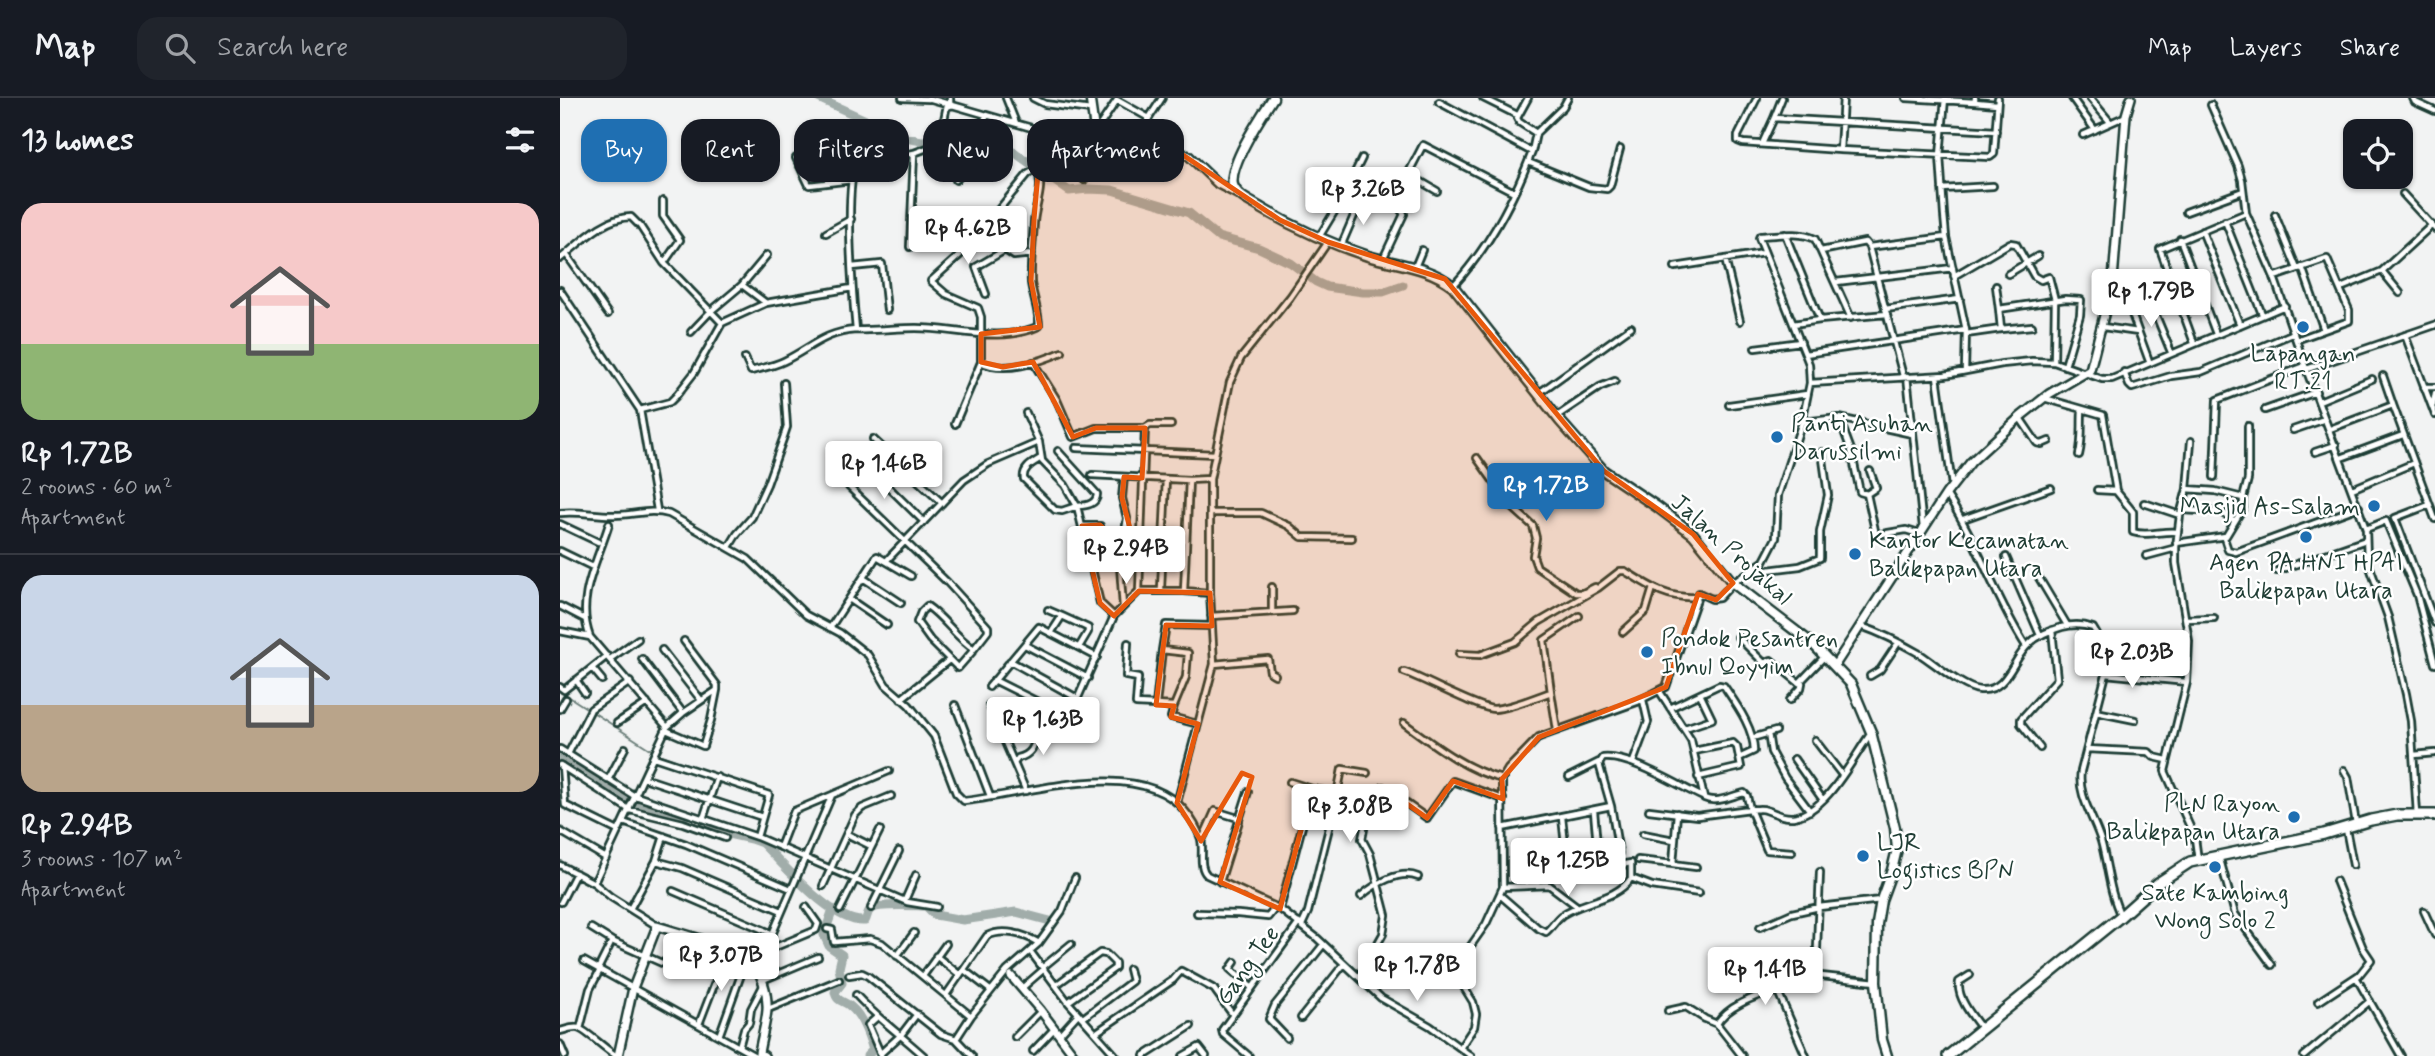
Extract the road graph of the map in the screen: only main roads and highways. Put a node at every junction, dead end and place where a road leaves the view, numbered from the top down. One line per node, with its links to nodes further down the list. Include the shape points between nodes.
1 (1273, 98): 3 (main road, Jalan Projakal, via 1236,166 1233,185 1240,195 1280,220 1340,247 1445,279 1604,471 1693,534 1733,583 1814,645 1851,684 1871,732 1895,828 1897,849 1877,924 1877,982)
2 (2435, 816): 4 (highway, via 2390,817 2198,860 2158,883)
3 (1887, 1056)
4 (1948, 1056)

